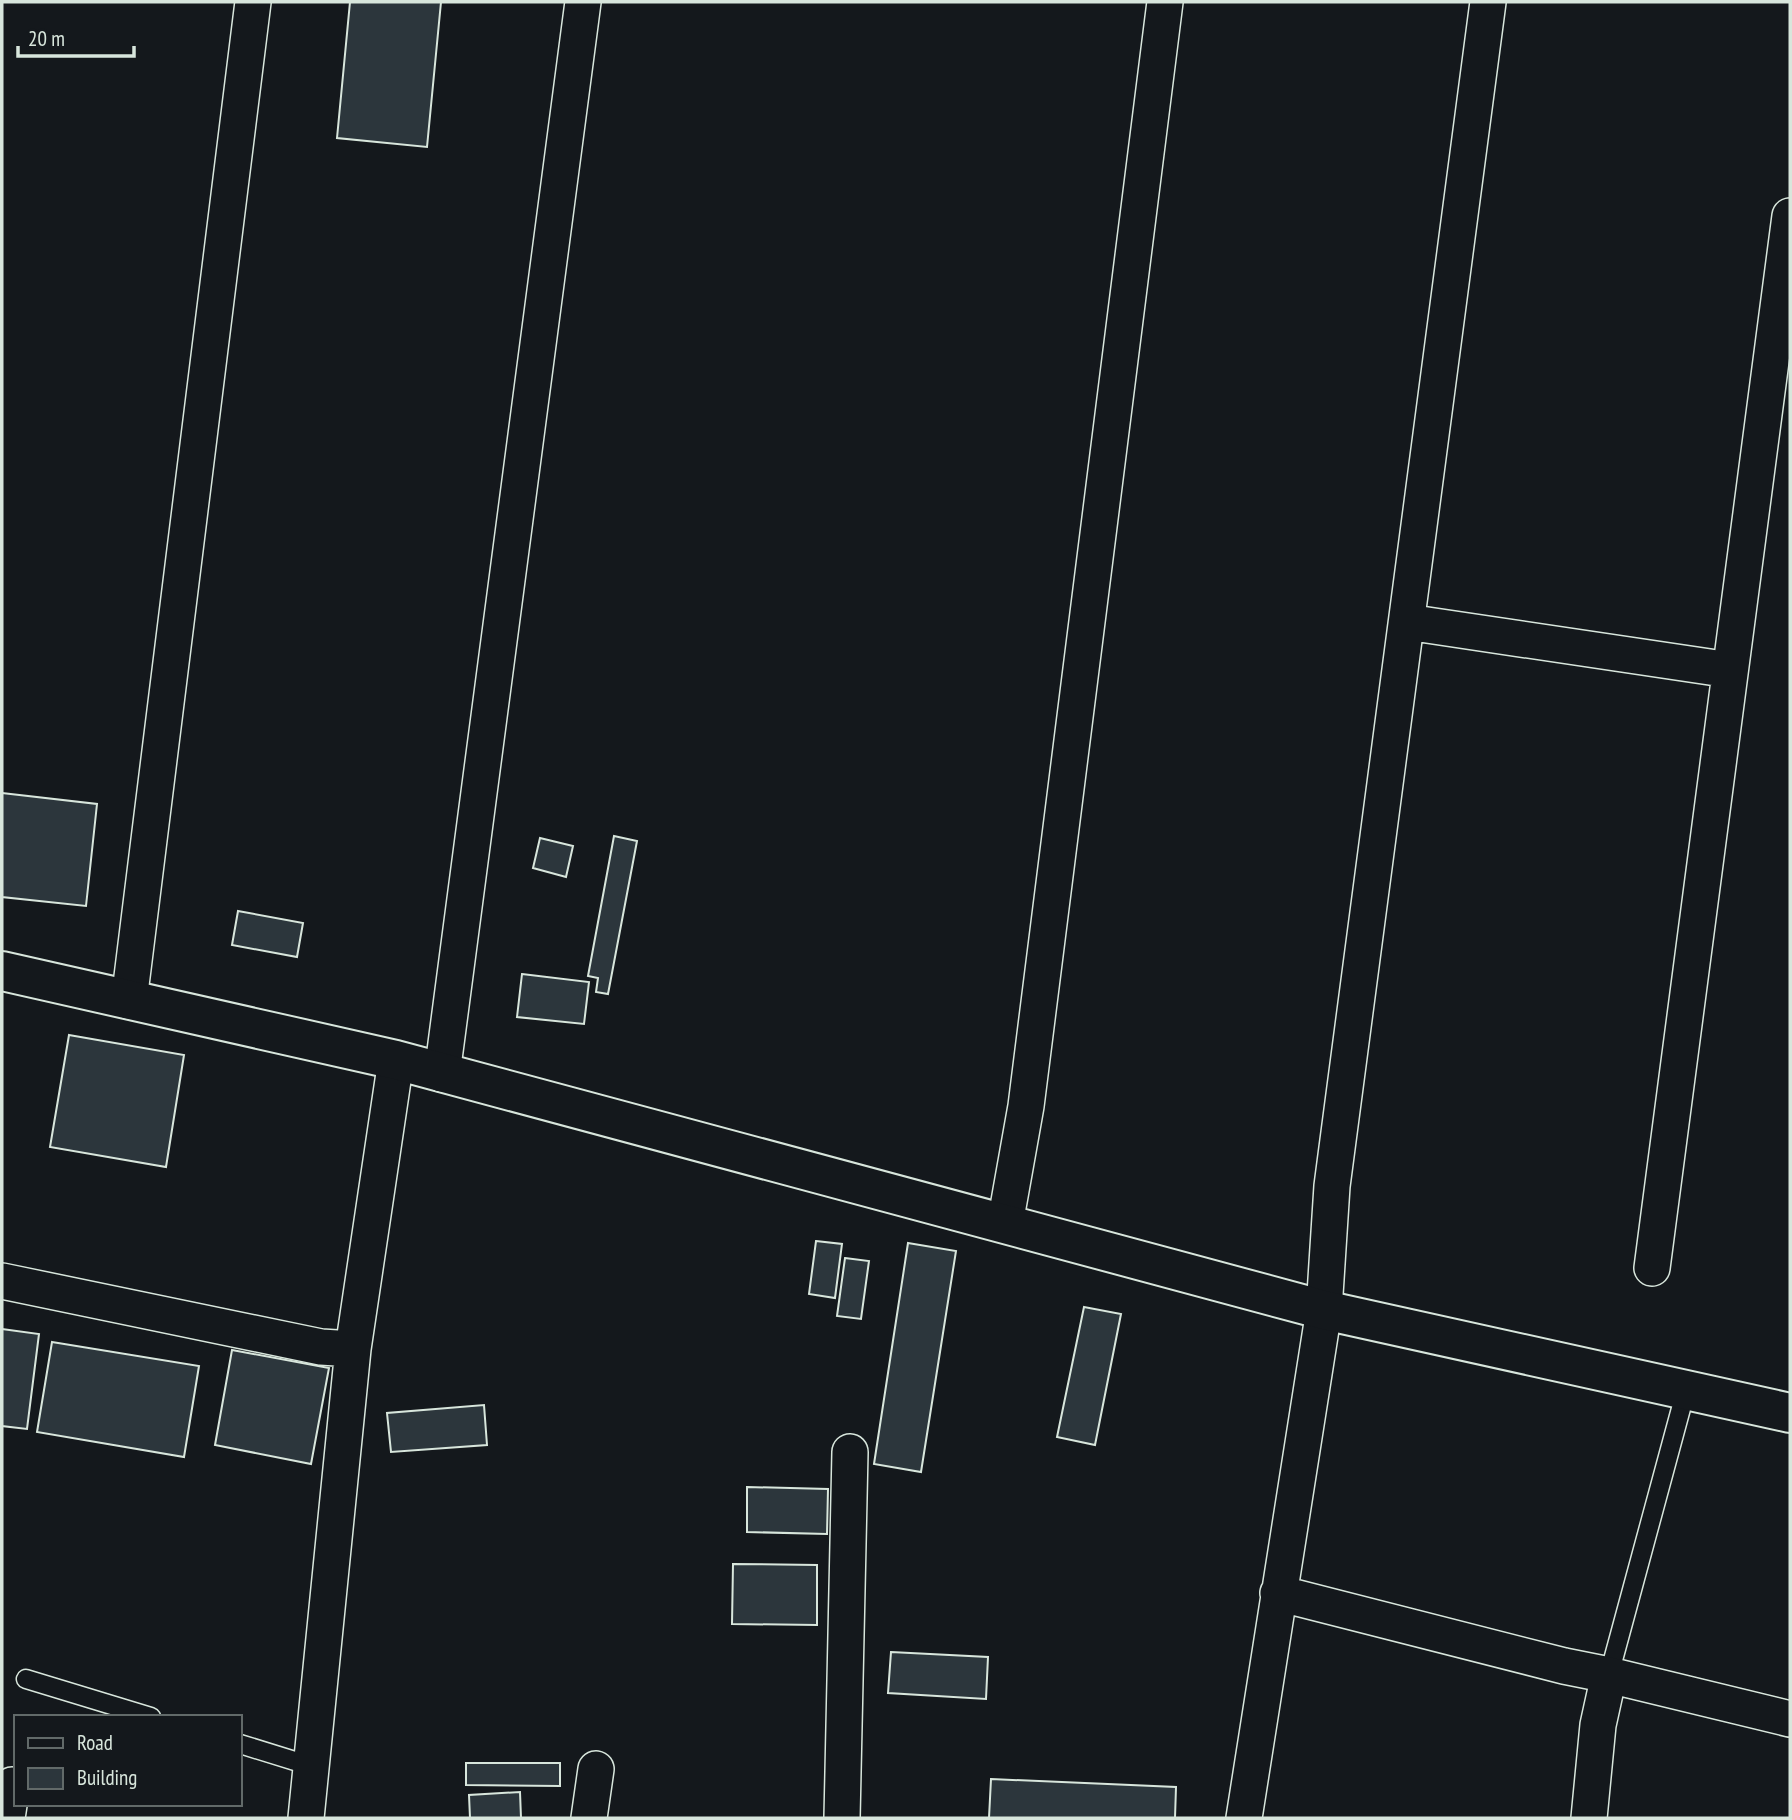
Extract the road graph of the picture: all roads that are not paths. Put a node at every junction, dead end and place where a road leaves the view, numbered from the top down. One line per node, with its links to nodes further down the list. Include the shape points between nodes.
1 (253, 2): 9 (street)
2 (583, 2): 11 (street)
3 (1165, 2): 12 (street, via 1026,1106)
4 (1488, 2): 6 (street)
5 (1790, 216): 7 (street)
6 (1407, 622): 7 (street); 15 (street, via 1332,1186)
7 (1730, 670): 13 (street)
8 (2, 971): 9 (street)
9 (128, 1001): 10 (street)
10 (396, 1060): 11 (street); 16 (street)
11 (442, 1074): 12 (street)
12 (1005, 1224): 15 (street)
13 (1651, 1268)
14 (2, 1281): 16 (street, via 321,1347)
15 (1324, 1310): 17 (street); 20 (street)
16 (352, 1349): 26 (street)
17 (1686, 1390): 18 (street); 21 (lane)
18 (1790, 1413)
19 (850, 1452): 30 (street)
20 (1278, 1593): 21 (street); 31 (street)
21 (1609, 1675): 24 (street); 32 (street, via 1598,1725)
22 (26, 1679): 23 (lane)
23 (144, 1715)
24 (1790, 1719)
25 (242, 1745): 26 (lane)
26 (312, 1766): 28 (street)
27 (596, 1769): 29 (street)
28 (306, 1818)
29 (589, 1818)
30 (842, 1818)
31 (1244, 1818)
32 (1589, 1818)

